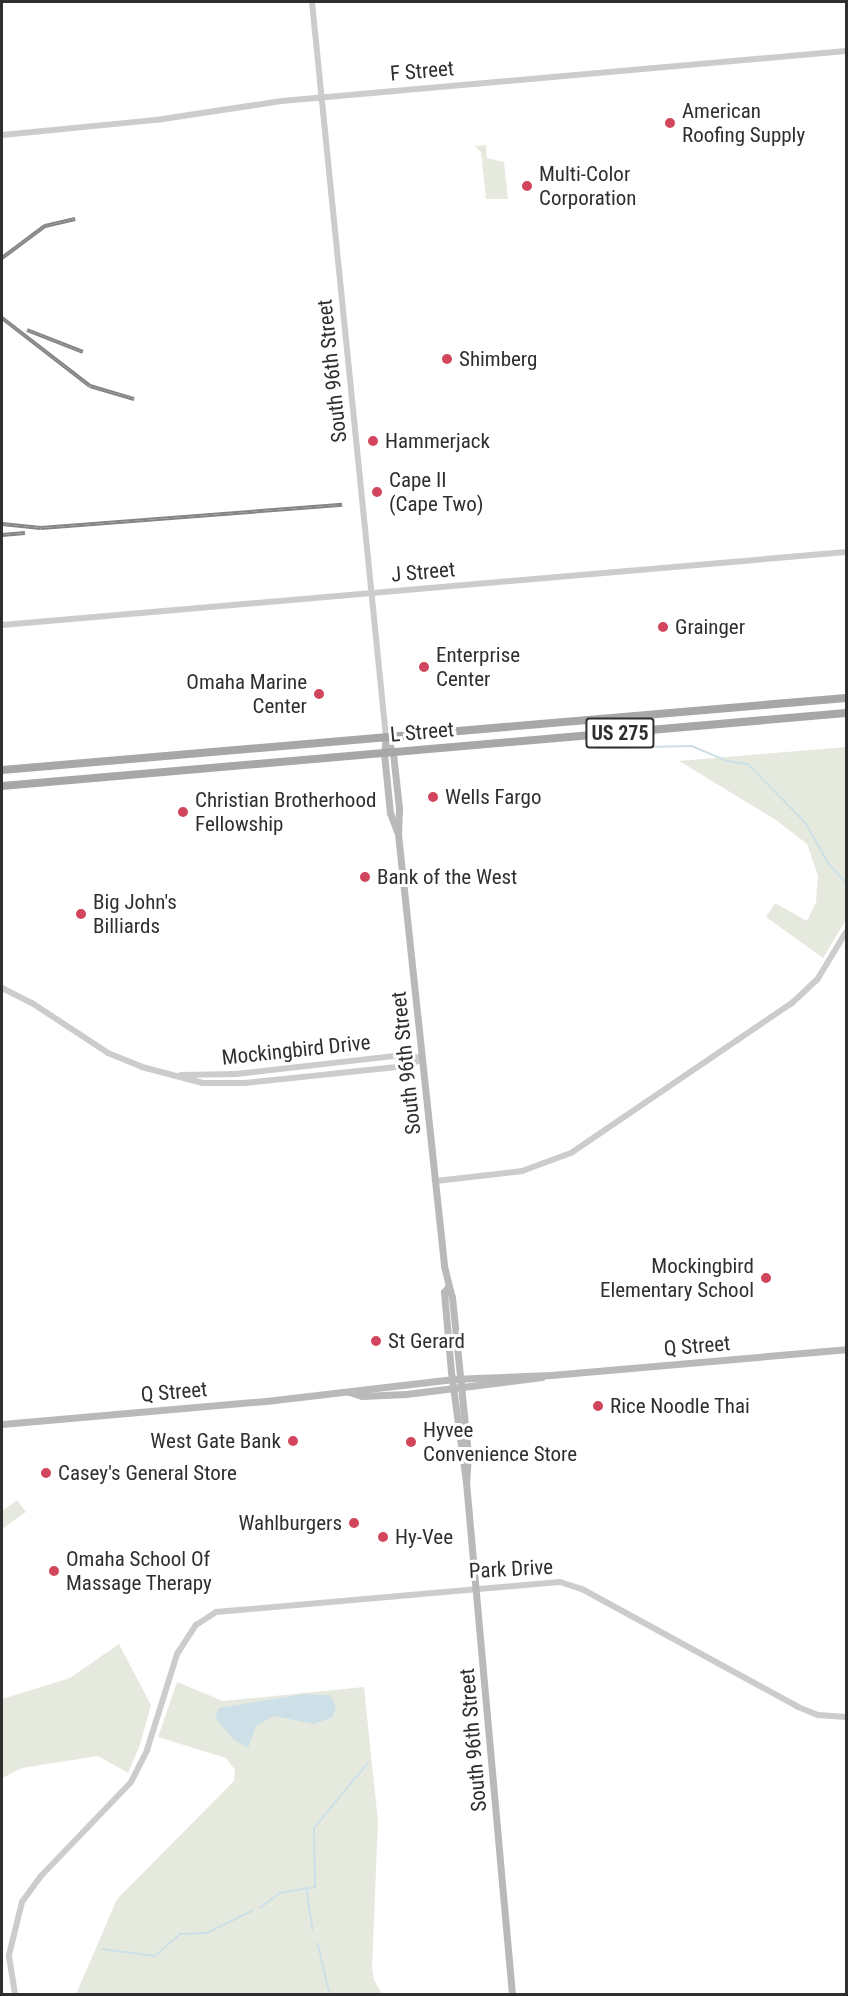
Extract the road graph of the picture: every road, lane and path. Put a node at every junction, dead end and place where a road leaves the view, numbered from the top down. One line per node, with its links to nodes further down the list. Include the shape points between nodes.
1 (312, 2): 3 (street, South 96th Street)
2 (846, 51): 3 (street, F Street)
3 (320, 97): 4 (street, F Street, via 156,120); 6 (street, South 96th Street)
4 (2, 135)
5 (846, 552): 6 (street, J Street)
6 (372, 593): 7 (street, J Street); 10 (street, South 96th Street)
7 (2, 624)
8 (846, 698): 10 (main road, L Street / US 275)
9 (846, 713): 12 (main road, L Street / US 275)
10 (386, 737): 11 (main road, South 96th Street); 12 (main road, South 96th Street); 13 (main road, L Street / US 275)
11 (384, 753): 12 (main road, L Street / US 275); 14 (main road, L Street / US 275); 15 (main road, South 96th Street, via 392,822)
12 (393, 753): 15 (main road, South 96th Street, via 400,816)
13 (2, 770)
14 (2, 786)
15 (398, 834): 18 (main road, South 96th Street)
16 (846, 932): 20 (street, via 817,980 792,1003 571,1153 522,1171)
17 (2, 988): 19 (street, Mockingbird Drive, via 33,1003 108,1053)
18 (422, 1059): 19 (street, Mockingbird Drive, via 404,1055 236,1074); 19 (street, Mockingbird Drive, via 407,1066 245,1083 203,1083); 20 (main road, South 96th Street)
19 (175, 1076)
20 (436, 1181): 21 (main road, South 96th Street)
21 (447, 1288): 24 (main road, South 96th Street, via 444,1292); 25 (main road, South 96th Street, via 452,1297)
22 (846, 1349): 23 (main road, Q Street)
23 (550, 1375): 25 (main road, Q Street); 26 (main road, Q Street)
24 (452, 1379): 25 (main road, Q Street); 27 (main road, South 96th Street); 28 (main road, Q Street)
25 (461, 1379): 26 (main road, South 96th Street)
26 (462, 1388): 27 (main road, Q Street); 30 (main road, South 96th Street, via 468,1455)
27 (453, 1389): 28 (main road, Q Street, via 362,1396); 30 (main road, South 96th Street)
28 (349, 1392): 29 (main road, Q Street)
29 (2, 1424)
30 (466, 1482): 31 (main road, South 96th Street)
31 (476, 1587): 32 (street, Park Drive, via 545,1581 574,1586 798,1707 818,1715); 33 (street, Park Drive, via 225,1609 196,1625 172,1664 147,1750 131,1782 40,1876 22,1902 9,1955); 34 (main road, South 96th Street)
32 (846, 1717)
33 (15, 1995)
34 (512, 1995)

